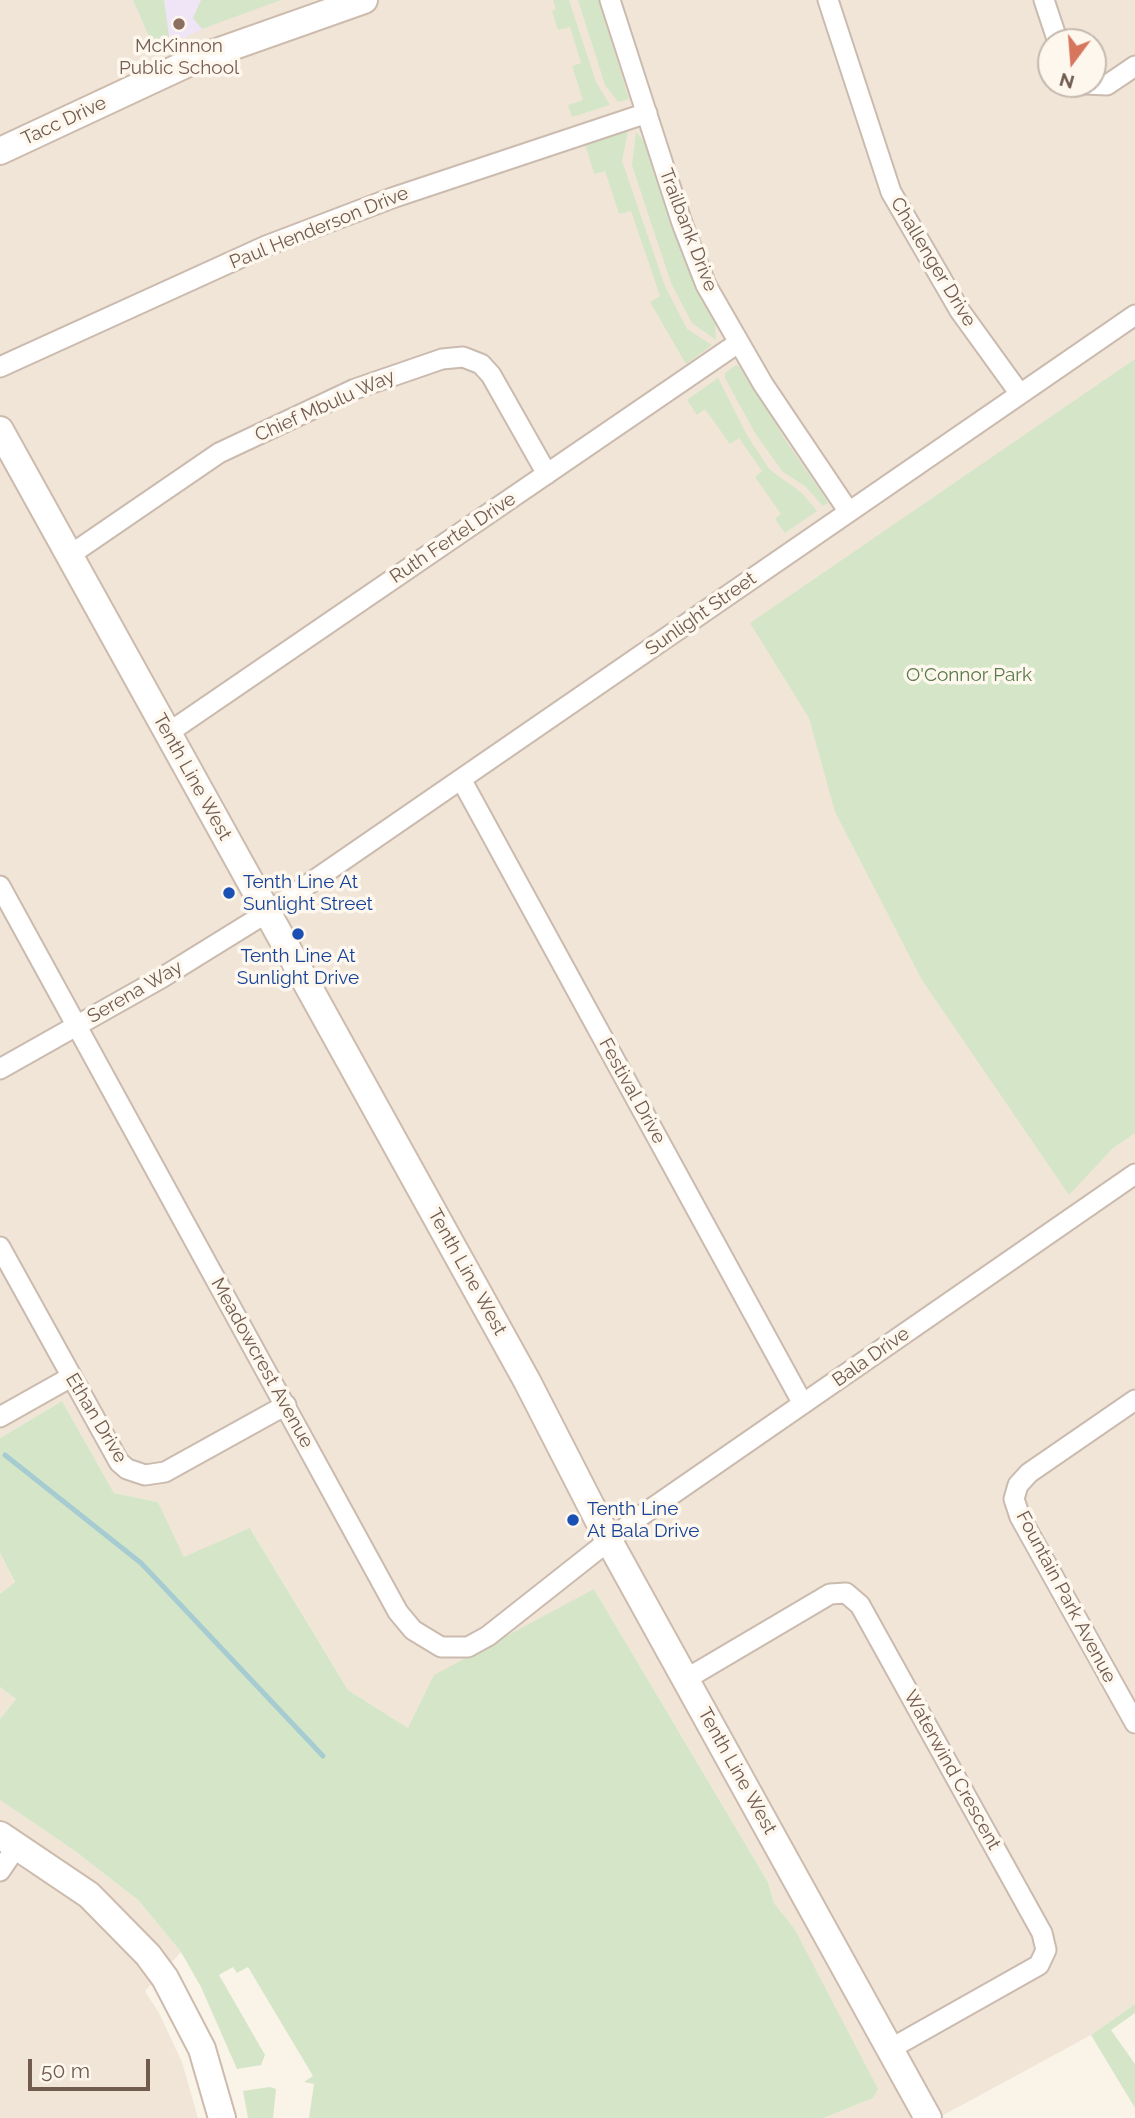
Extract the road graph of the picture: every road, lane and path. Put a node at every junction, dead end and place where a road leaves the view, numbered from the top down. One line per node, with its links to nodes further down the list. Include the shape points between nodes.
1 (364, 0): 9 (street, Tacc Drive, via 197,58)
2 (610, 0): 8 (street, Trailbank Drive)
3 (828, 0): 13 (street, Challenger Drive, via 891,192 960,311)
4 (1044, 0): 5 (street)
5 (1053, 28)
6 (1135, 66): 7 (street)
7 (1107, 85)
8 (647, 113): 11 (street, Trailbank Drive, via 695,259); 12 (street, Paul Henderson Drive, via 392,198 266,246)
9 (0, 151)
10 (1135, 315): 13 (street, Sunlight Street)
11 (738, 343): 15 (street, Ruth Fertel Drive); 16 (street, Trailbank Drive)
12 (0, 367)
13 (1020, 394): 16 (street, Sunlight Street)
14 (0, 430): 17 (street, Tenth Line West)
15 (547, 474): 17 (street, Chief Mbulu Way, via 486,369 463,356 442,359 355,389 219,453); 18 (street, Ruth Fertel Drive)
16 (849, 512): 19 (street, Sunlight Street)
17 (70, 555): 18 (street, Tenth Line West)
18 (167, 733): 21 (street, Tenth Line West)
19 (461, 779): 21 (street, Sunlight Street); 28 (street, Festival Drive)
20 (0, 886): 22 (street, Meadowcrest Avenue)
21 (268, 912): 22 (street, Serena Way); 31 (street, Tenth Line West, via 527,1381)
22 (77, 1026): 23 (street, Serena Way); 29 (street, Meadowcrest Avenue)
23 (0, 1069)
24 (1135, 1174): 28 (street, Bala Drive)
25 (0, 1247): 26 (street, Ethan Drive)
26 (71, 1377): 29 (street, Ethan Drive, via 119,1462 145,1475 165,1472); 30 (street)
27 (1135, 1401): 33 (street, Fountain Park Avenue, via 1029,1473 1018,1485 1014,1499)
28 (803, 1404): 31 (street, Bala Drive)
29 (286, 1405): 31 (street, Meadowcrest Avenue, via 398,1612 413,1630 441,1647 460,1649 478,1643)
30 (0, 1417)
31 (609, 1541): 32 (street, Tenth Line West)
32 (686, 1679): 36 (street, Tenth Line West); 36 (street, Waterwind Crescent, via 830,1594 846,1594 860,1605 1042,1933 1046,1951 1039,1965)
33 (1135, 1723)
34 (8, 1840): 35 (street); 37 (street, via 89,1895 148,1955 202,2049)
35 (0, 1871)
36 (890, 2049): 38 (street, Tenth Line West)
37 (222, 2118)
38 (928, 2118)

